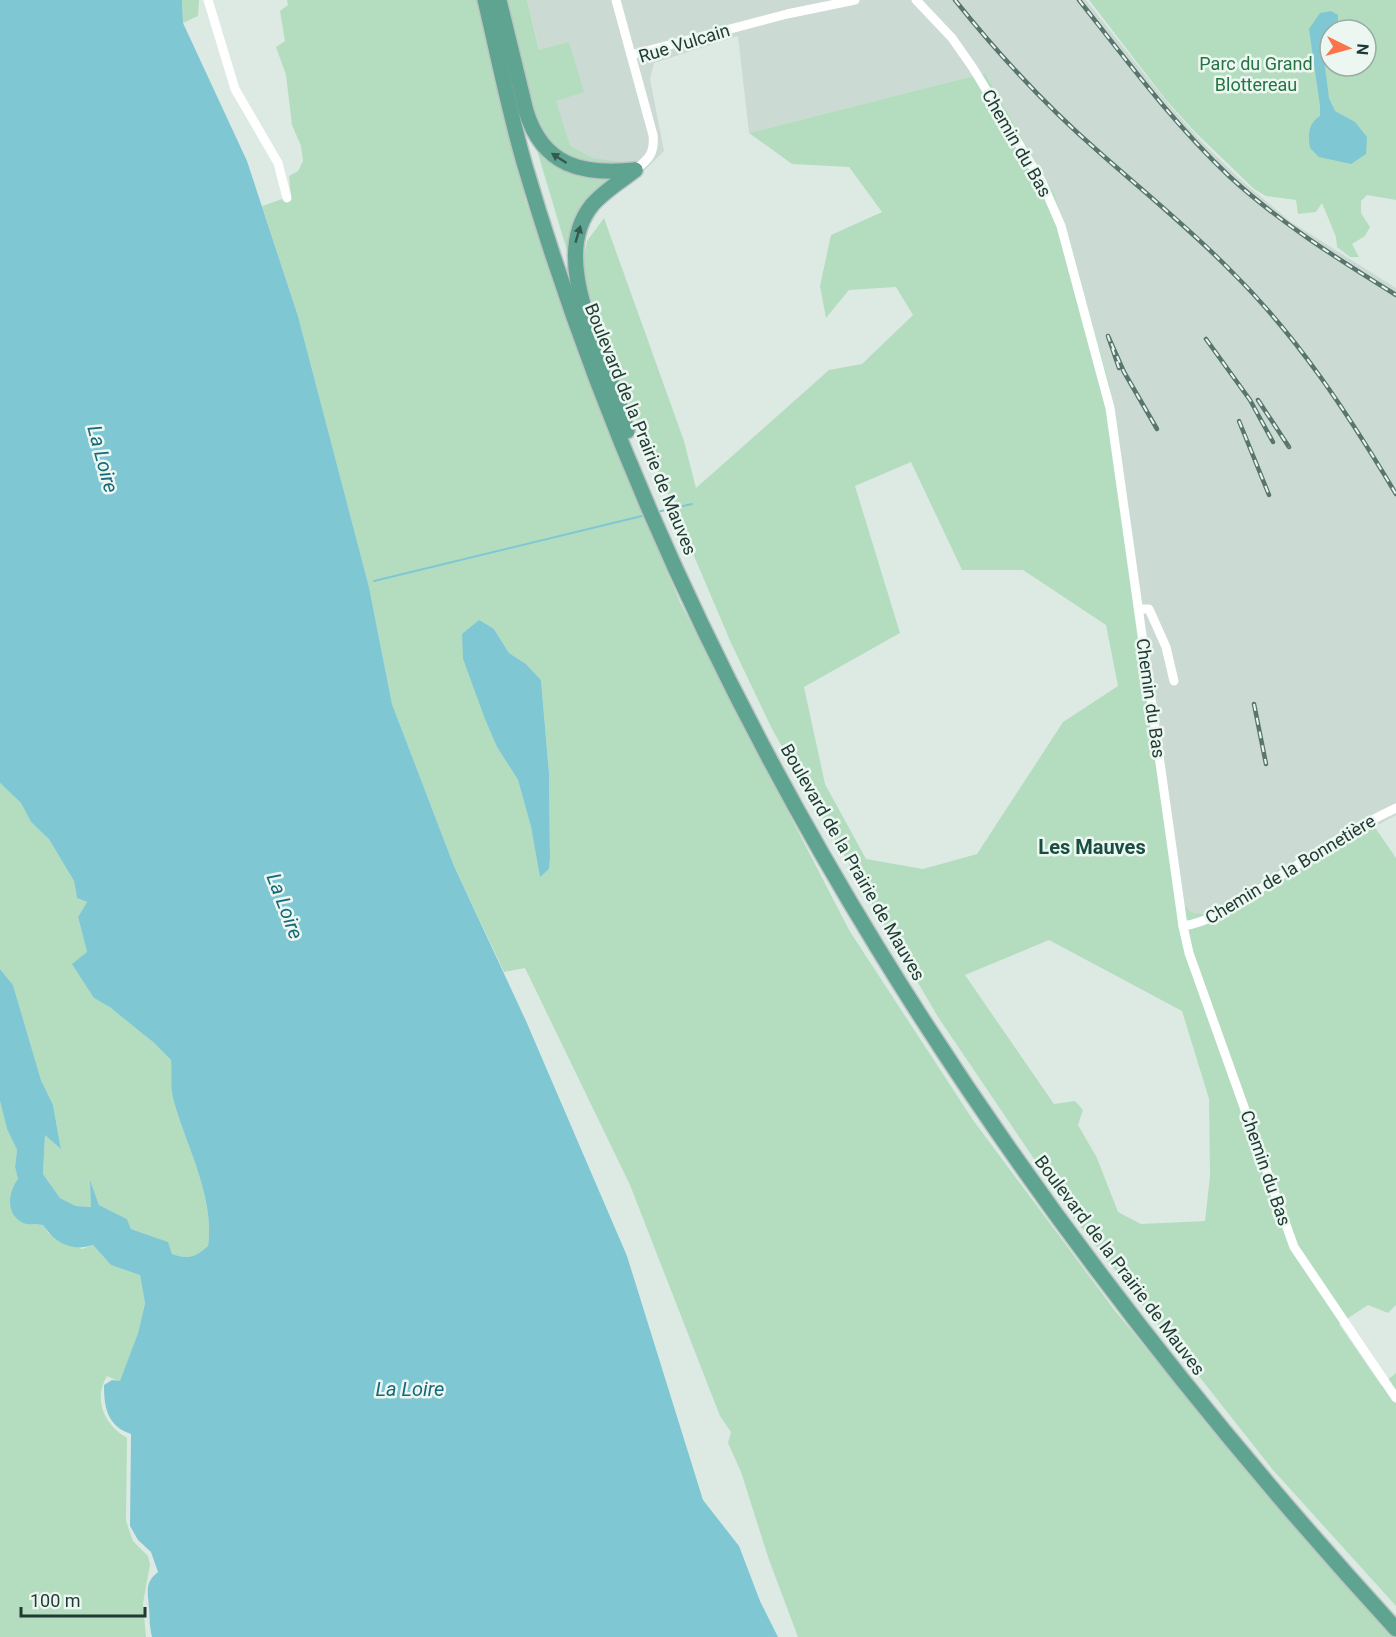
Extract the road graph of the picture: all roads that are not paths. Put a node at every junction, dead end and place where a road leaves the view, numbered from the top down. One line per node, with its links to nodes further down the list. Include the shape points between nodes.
1 (208, 0): 9 (street, via 236,89 278,163)
2 (485, 0): 17 (main road, Boulevard de la Prairie de Mauves, via 524,162 599,386 693,606 788,791 903,990 1079,1248 1211,1416)
3 (497, 0): 8 (main road, one-way to 3, via 586,170 562,161 543,146 530,127); 10 (main road, Boulevard de la Prairie de Mauves, via 525,130 574,292)
4 (616, 0): 7 (street)
5 (855, 0): 7 (street, Rue Vulcain)
6 (916, 0): 11 (street, Chemin du Bas, via 952,38 973,68 1042,182 1056,215 1110,408)
7 (631, 55): 8 (street, Rue Vulcain, via 654,149 649,159)
8 (635, 170): 10 (main road, one-way to 8, via 580,291 575,248 580,226 592,205)
9 (287, 198)
10 (627, 431): 16 (main road, Boulevard de la Prairie de Mauves, via 701,600 767,733 874,924 958,1059 1030,1165 1150,1325 1218,1411)
11 (1138, 609): 12 (street, via 1149,609 1155,619); 14 (street, Chemin du Bas)
12 (1174, 681)
13 (1396, 808): 14 (street, Chemin de la Bonnetière, via 1203,922)
14 (1183, 926): 15 (street, Chemin du Bas, via 1195,970 1294,1247)
15 (1396, 1398)
16 (1396, 1614)
17 (1396, 1629)

